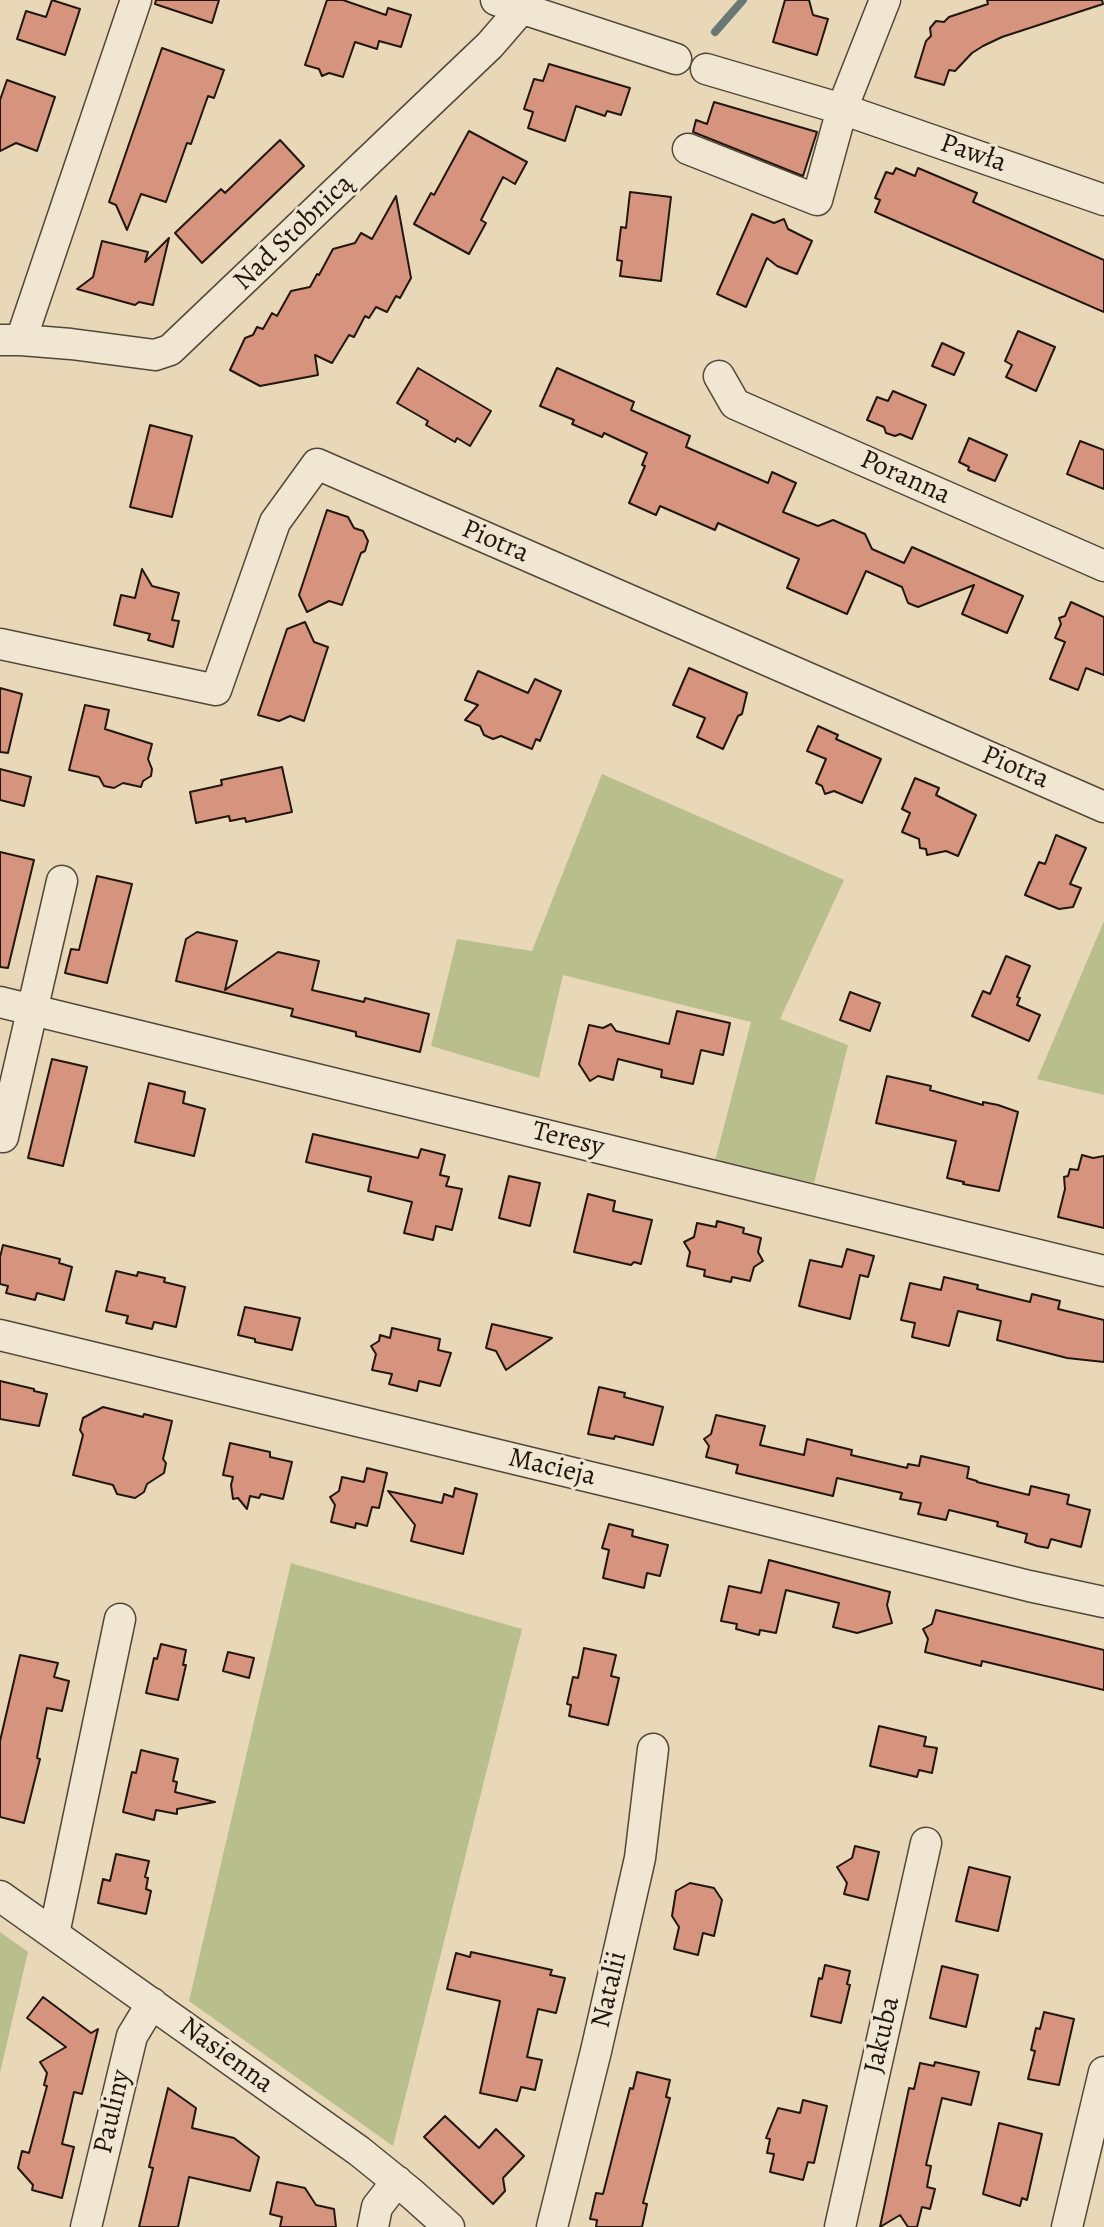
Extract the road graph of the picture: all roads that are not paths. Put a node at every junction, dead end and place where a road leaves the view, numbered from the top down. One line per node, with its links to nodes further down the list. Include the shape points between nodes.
1 (136, 0): 9 (street, Nad Stobnicą)
2 (885, 0): 6 (street)
3 (509, 4): 4 (street, Nad Stobnicą); 9 (street, Nad Stobnicą, via 490,45 170,350 155,355)
4 (676, 59)
5 (706, 69): 6 (street)
6 (842, 109): 7 (street, via 817,200); 8 (street, Pawła)
7 (688, 149)
8 (1104, 200)
9 (11, 340)
10 (719, 376): 11 (street, Poranna, via 736,404)
11 (1104, 566)
12 (0, 644): 13 (street, Piotra, via 216,690 275,522 317,464)
13 (1104, 807)
14 (62, 881): 16 (street)
15 (0, 1002): 16 (street, Teresy)
16 (32, 1010): 17 (street); 18 (street, Teresy)
17 (3, 1137)
18 (1104, 1271)
19 (0, 1335): 20 (street, Macieja)
20 (1104, 1602)
21 (120, 1619): 25 (street)
22 (653, 1749): 32 (street, Natalii, via 640,1858)
23 (926, 1843): 33 (street, Jakuba)
24 (0, 1896): 25 (street, Nasienna)
25 (54, 1934): 26 (street, Nasienna)
26 (152, 2003): 28 (street, Nasienna); 29 (street, Pauliny, via 132,2036)
27 (1104, 2072): 34 (street)
28 (397, 2181): 30 (street, via 377,2207); 31 (street, Nasienna)
29 (86, 2227)
30 (373, 2227)
31 (449, 2227)
32 (552, 2227)
33 (840, 2227)
34 (1067, 2227)

